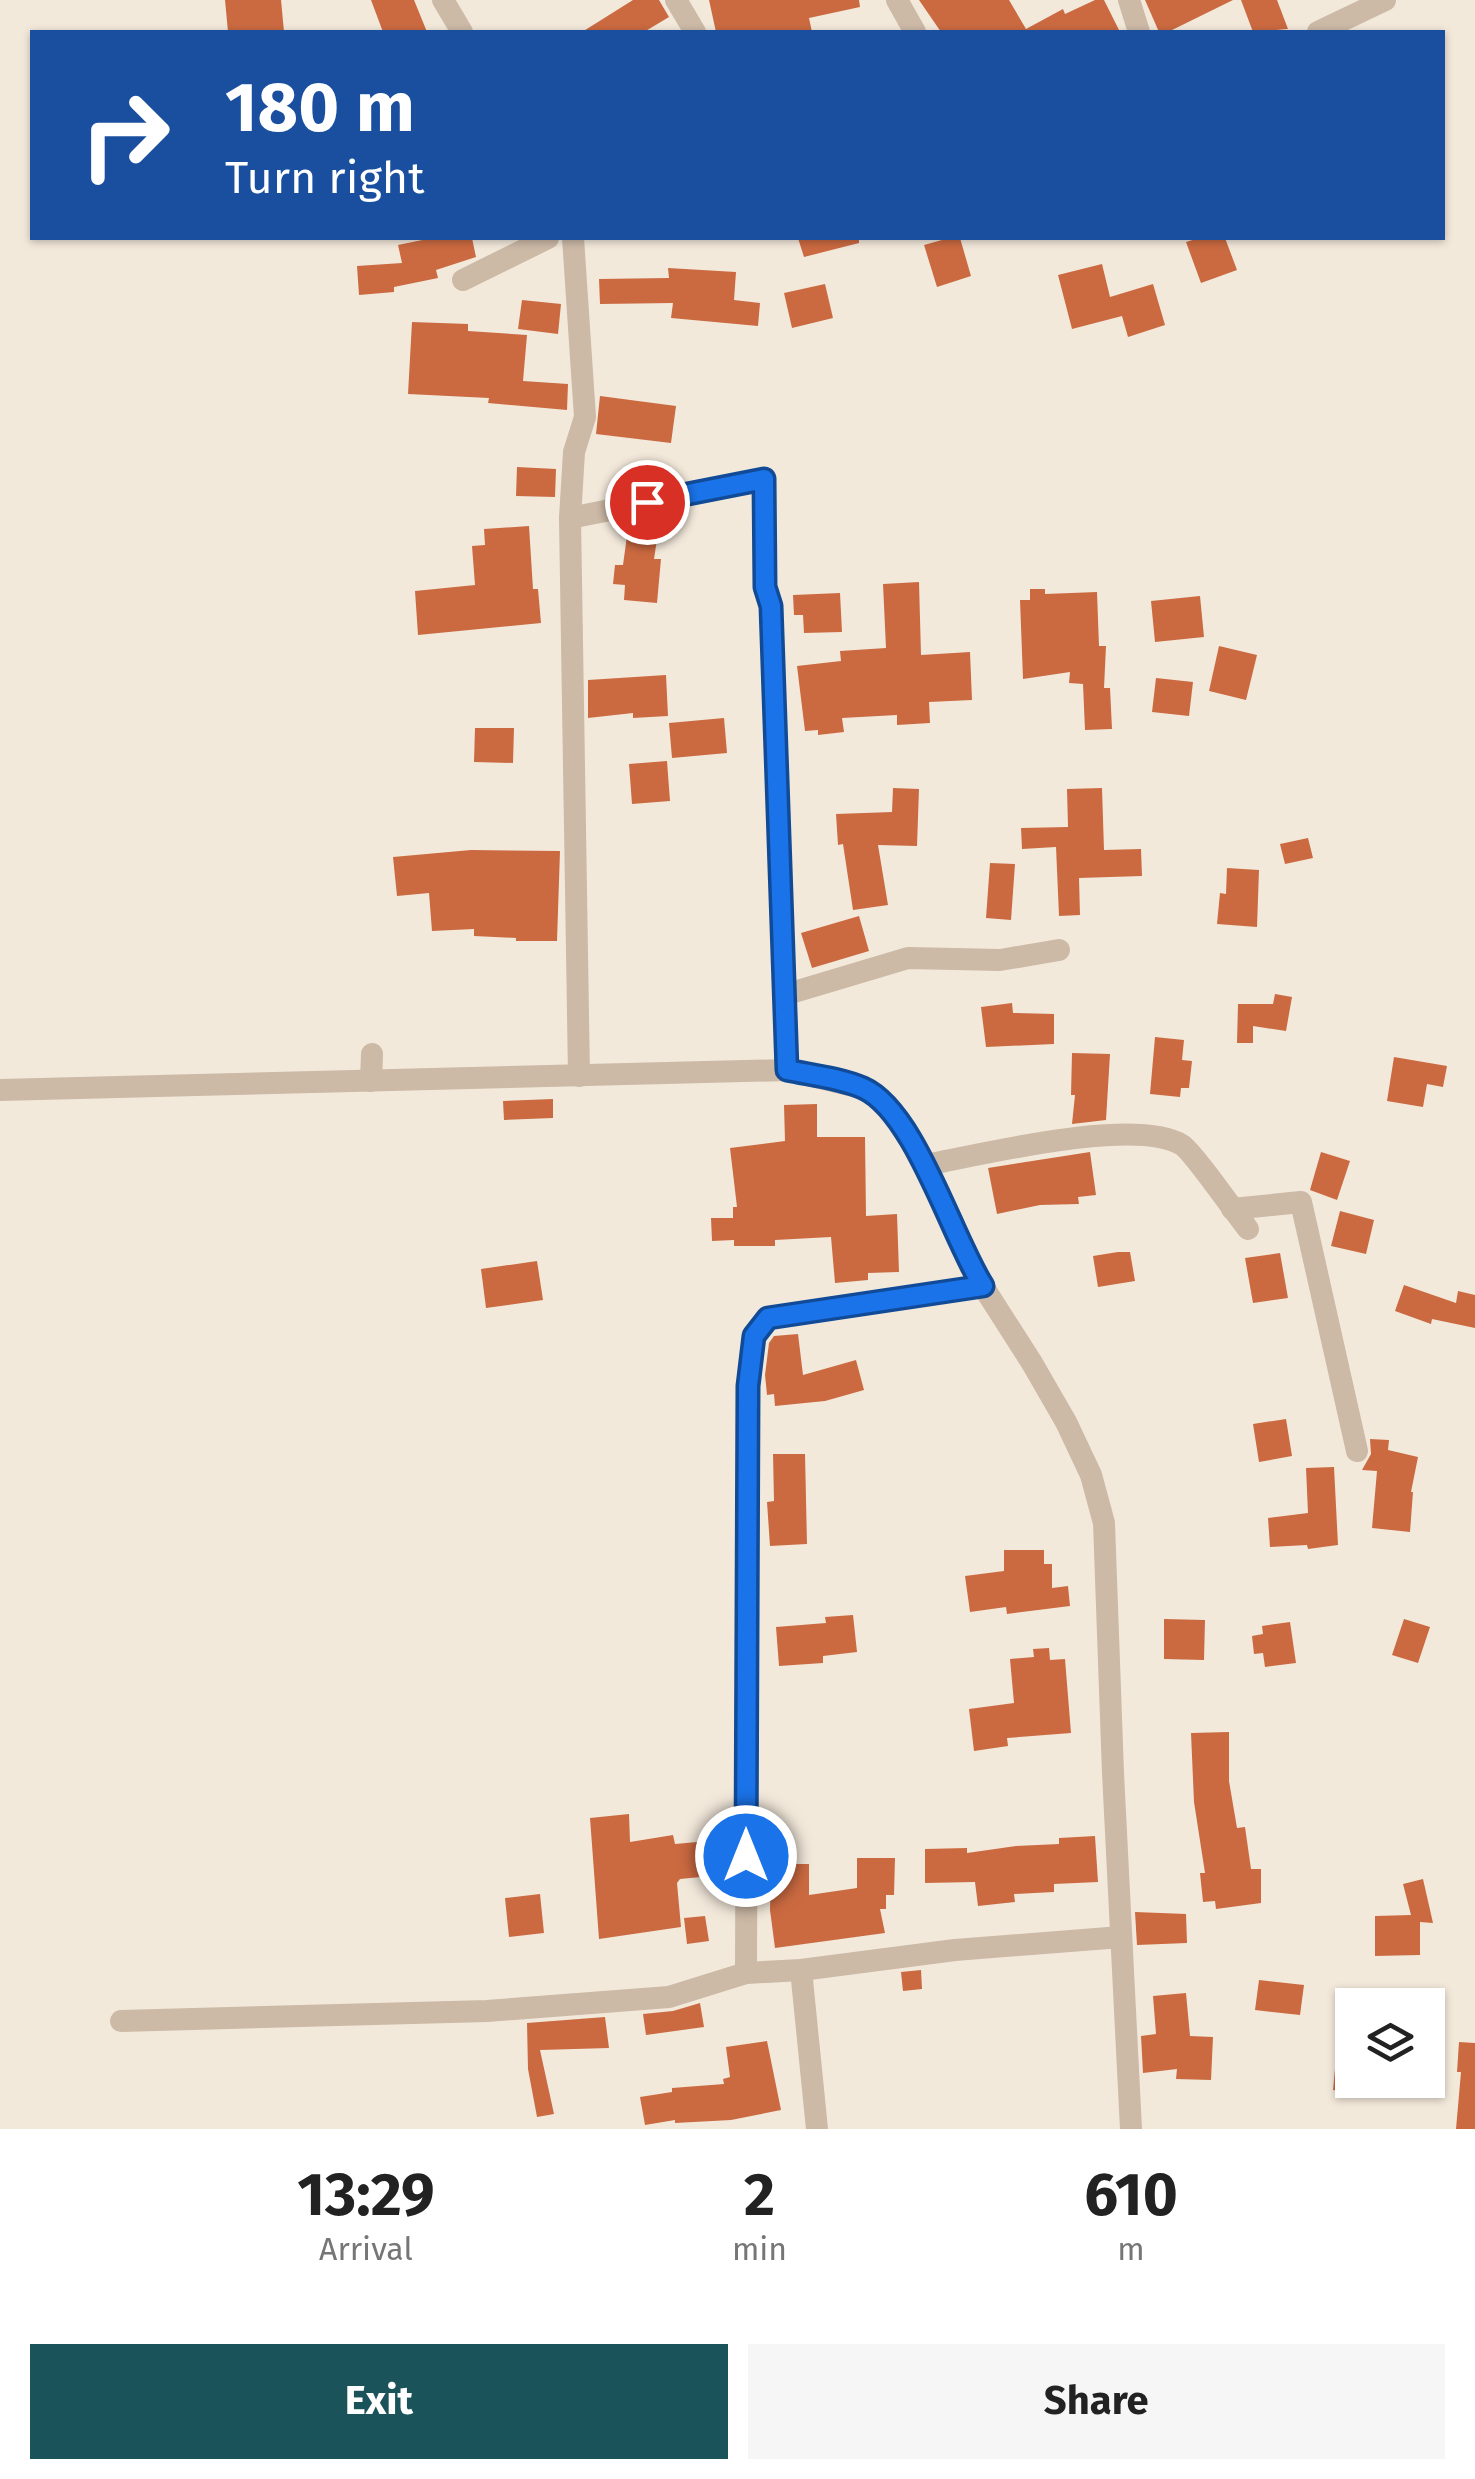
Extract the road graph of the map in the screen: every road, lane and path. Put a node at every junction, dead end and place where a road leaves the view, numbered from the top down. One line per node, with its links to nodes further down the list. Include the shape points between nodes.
1 (443, 0): 6 (street)
2 (676, 0): 7 (street)
3 (897, 0): 8 (street)
4 (1128, 0): 9 (street)
5 (1385, 0): 10 (street)
6 (461, 30)
7 (694, 30)
8 (914, 30)
9 (1138, 30)
10 (1322, 30)
11 (544, 240): 13 (street)
12 (573, 240): 14 (street, via 585,418 574,452)
13 (463, 280)
14 (570, 518): 16 (street, via 764,479); 19 (street)
15 (1059, 950): 16 (street, via 1000,960 908,958)
16 (784, 996): 18 (street)
17 (372, 1054): 20 (street)
18 (787, 1070): 19 (street); 22 (street, via 866,1089 892,1112)
19 (579, 1076): 20 (street)
20 (371, 1081): 21 (street)
21 (0, 1090)
22 (925, 1165): 23 (street, via 1097,1134 1142,1134 1182,1145); 25 (street)
23 (1232, 1210): 24 (street); 26 (street, via 1302,1202)
24 (1248, 1229)
25 (983, 1286): 27 (street, via 1066,1422 1104,1523); 29 (street, via 768,1318 754,1336 748,1386)
26 (1357, 1451)
27 (1120, 1937): 28 (street); 32 (street)
28 (801, 1970): 29 (street); 31 (street)
29 (746, 1973): 30 (street, via 668,1997 488,2011)
30 (121, 2021)
31 (817, 2129)
32 (1131, 2129)

